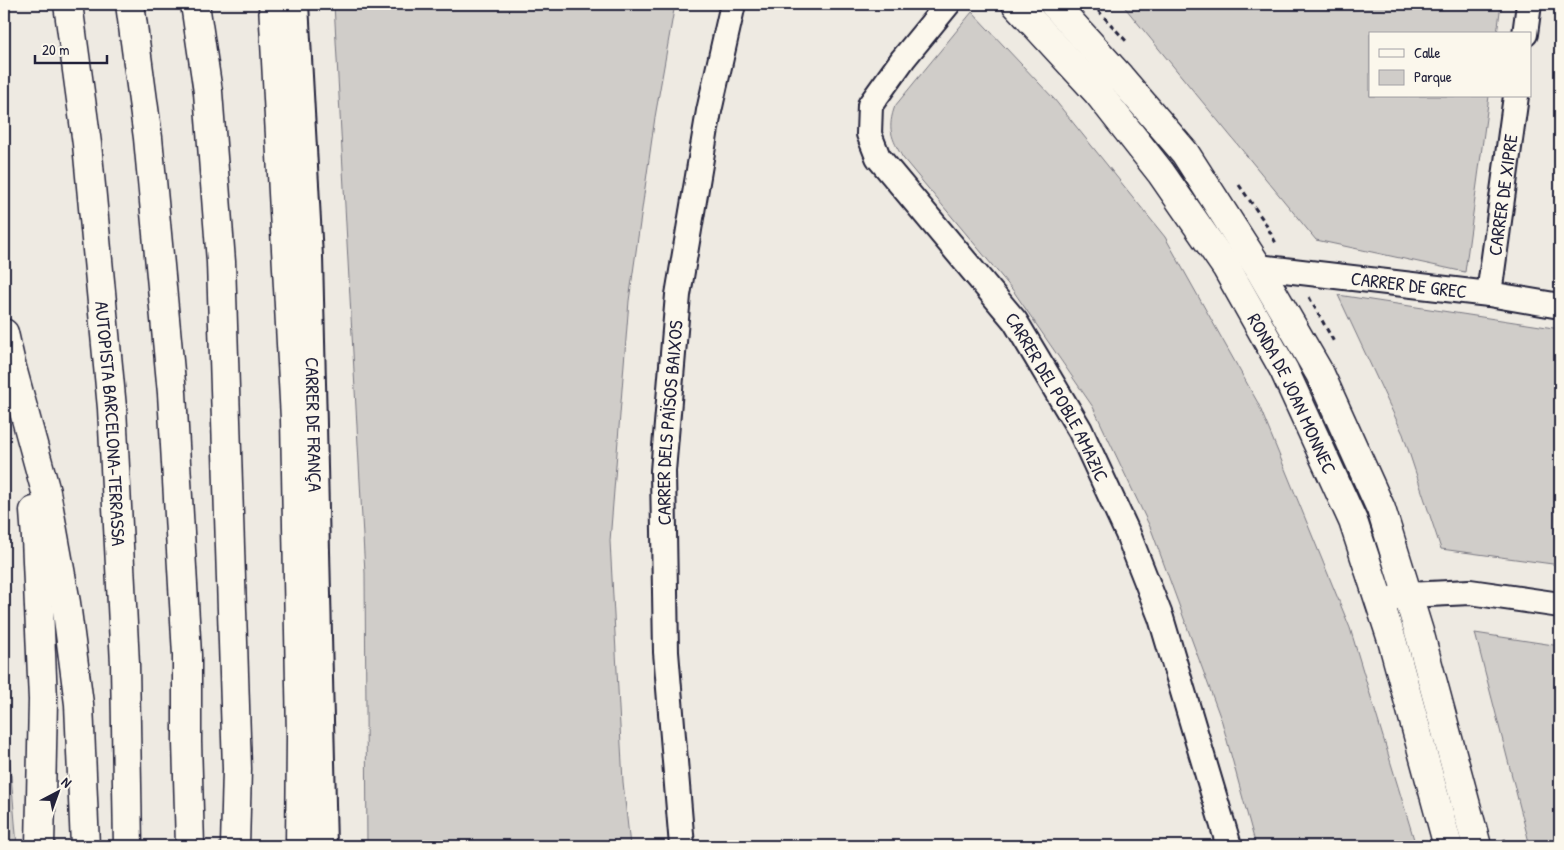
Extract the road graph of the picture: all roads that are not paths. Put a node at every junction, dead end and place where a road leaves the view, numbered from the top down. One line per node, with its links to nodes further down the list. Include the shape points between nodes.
1 (68, 4): 23 (main road, AUTOPISTA BARCELONA-TERRASSA, via 87,144 112,408 125,664)
2 (130, 4): 24 (main road, via 148,138 172,393 187,655)
3 (195, 4): 25 (main road, via 208,92 221,262 237,769)
4 (274, 4): 26 (main road, via 295,419)
5 (296, 4): 27 (street, CARRER DE FRANÇA, via 310,257)
6 (733, 4): 28 (street, CARRER DELS PAÏSOS BAIXOS, via 709,112 678,295 664,471 666,652)
7 (948, 4): 29 (street, CARRER DEL POBLE AMAZIC, via 870,105 869,134 878,157 1014,321 1080,430 1162,618)
8 (1016, 4): 19 (main road, RONDA DE JOAN MONNEC, via 1098,93 1161,173 1226,267 1288,379 1353,521)
9 (1054, 4): 13 (main road, RONDA DE JOAN MONNEC, via 1186,153)
10 (1529, 4): 11 (street)
11 (1524, 32)
12 (1516, 98): 14 (street, CARRER DE XIPRE)
13 (1258, 267): 14 (street, CARRER DE GREC); 18 (main road, RONDA DE JOAN MONNEC, via 1320,374 1381,509)
14 (1489, 294): 15 (street, CARRER DE GREC)
15 (1560, 306)
16 (4, 333): 17 (main road)
17 (11, 364): 21 (main road, via 32,490 36,538 43,700); 22 (main road, via 46,492 66,603 79,704)
18 (1408, 595): 19 (street); 20 (street, via 1470,592); 31 (main road, RONDA DE JOAN MONNEC)
19 (1379, 602): 30 (main road, RONDA DE JOAN MONNEC)
20 (1560, 605)
21 (40, 846)
22 (85, 846)
23 (128, 846)
24 (190, 846)
25 (235, 846)
26 (300, 846)
27 (324, 846)
28 (682, 846)
29 (1229, 846)
30 (1448, 846)
31 (1477, 846)

